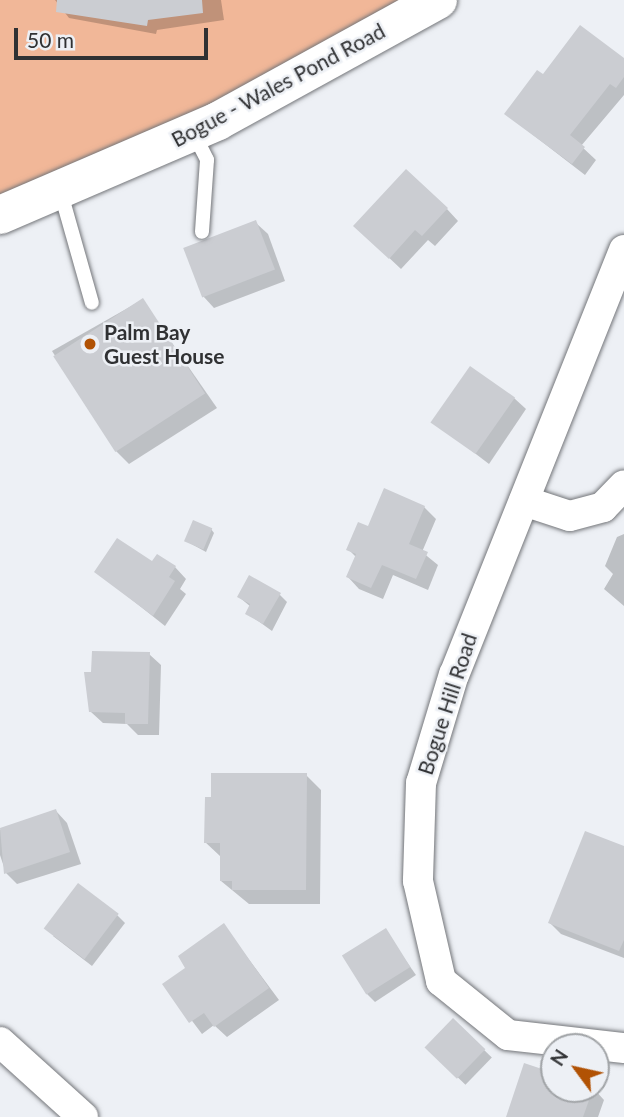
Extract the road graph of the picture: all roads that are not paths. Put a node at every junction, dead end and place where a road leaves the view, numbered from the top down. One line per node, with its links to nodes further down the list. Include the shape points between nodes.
1 (438, 0): 2 (street, Bogue - Wales Pond Road)
2 (193, 132): 3 (street, Bogue - Wales Pond Road); 5 (lane, via 207,160)
3 (60, 190): 4 (street, Bogue - Wales Pond Road); 7 (lane)
4 (0, 215)
5 (202, 232)
6 (624, 250): 9 (street, Bogue Hill Road)
7 (92, 303)
8 (624, 485): 9 (street, via 603,508 570,516)
9 (524, 501): 11 (street, Bogue Hill Road, via 454,674 421,783 418,881 441,981 450,989 508,1035)
10 (0, 1042): 12 (street)
11 (624, 1048)
12 (83, 1117)

